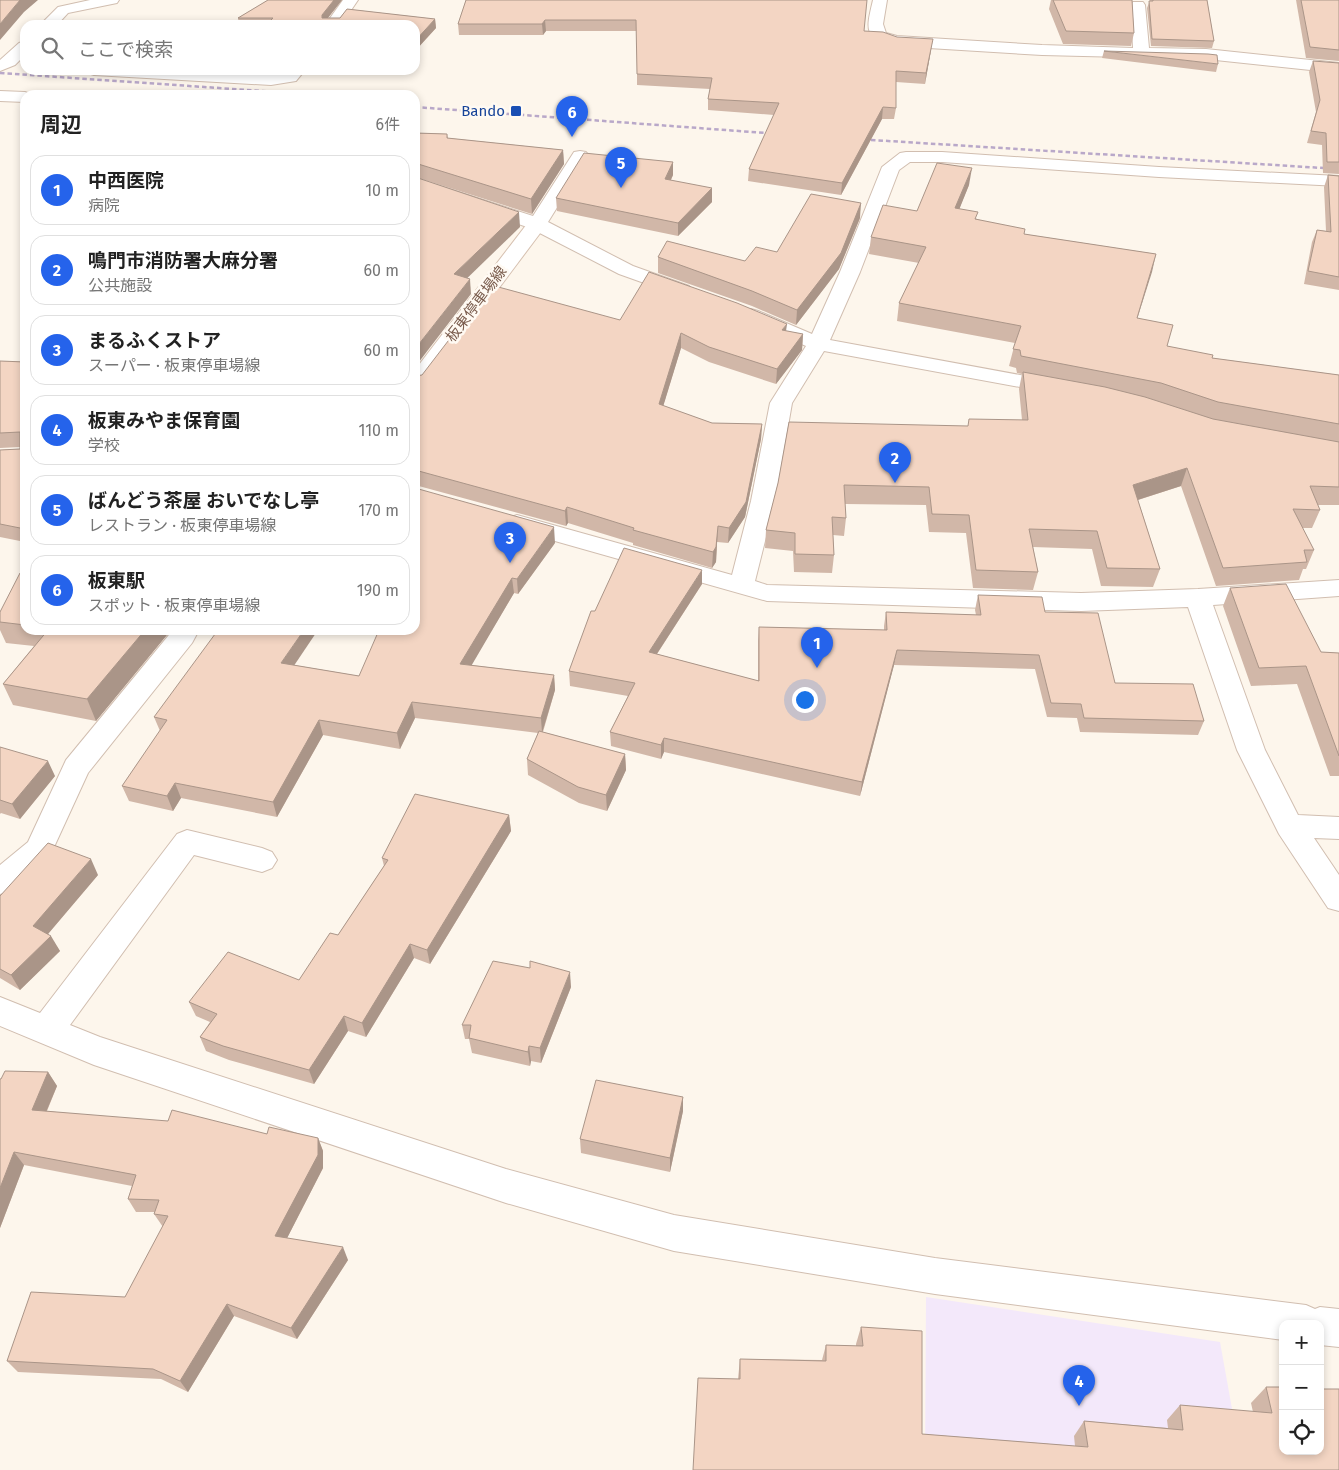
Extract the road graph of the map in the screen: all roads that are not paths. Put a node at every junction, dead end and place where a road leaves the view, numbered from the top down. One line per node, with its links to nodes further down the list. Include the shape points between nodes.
1 (112, 0): 4 (street)
2 (351, 0): 7 (street)
3 (880, 0): 9 (street, via 876,24 880,36 896,41 1042,50)
4 (73, 4): 6 (street)
5 (1138, 5): 9 (street)
6 (53, 20)
7 (336, 20)
8 (20, 50): 10 (street)
9 (1142, 51): 12 (street)
10 (4, 64): 11 (street)
11 (20, 66)
12 (1339, 68)
13 (182, 75): 14 (street, via 271,80)
14 (293, 75)
15 (0, 96): 16 (street)
16 (20, 97)
17 (580, 156): 20 (street, 板東停車場線)
18 (1339, 181): 23 (street, via 942,157 906,158 891,166)
19 (420, 186): 20 (street)
20 (537, 224): 21 (street, via 626,270); 24 (street, 板東停車場線)
21 (698, 296)
22 (735, 309): 23 (street)
23 (818, 344): 25 (street); 27 (street, via 781,403 763,501)
24 (420, 377)
25 (1081, 393)
26 (492, 515): 27 (street)
27 (741, 586): 29 (street, via 767,593 1061,601)
28 (1339, 588): 29 (street)
29 (1198, 598): 31 (street, via 1251,750)
30 (184, 635): 34 (street, via 76,768 39,850)
31 (1289, 826): 32 (street); 35 (street)
32 (1339, 828)
33 (262, 860): 37 (street, via 187,842)
34 (0, 882)
35 (1339, 899)
36 (0, 1011): 37 (street)
37 (46, 1031): 38 (street, via 94,1050 506,1186 674,1233 935,1276)
38 (1279, 1321)
39 (1324, 1326): 40 (street)
40 (1339, 1328)

